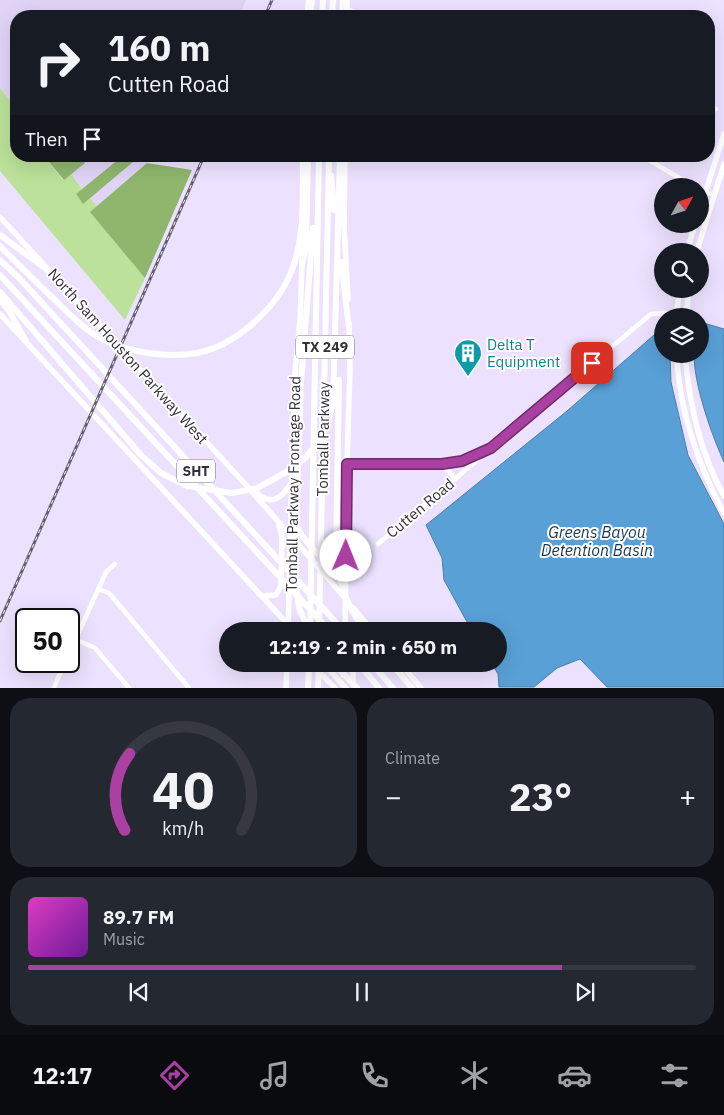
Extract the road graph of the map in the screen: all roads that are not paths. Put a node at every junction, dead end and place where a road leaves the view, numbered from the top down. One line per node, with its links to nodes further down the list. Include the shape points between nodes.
1 (348, 0): 2 (main road)
2 (347, 9)
3 (724, 134): 4 (main road)
4 (715, 159)
5 (305, 162): 24 (highway, via 299,244 291,273 280,295 261,318 243,332 198,352 168,355 136,351 104,340 74,319)
6 (305, 162): 26 (highway, via 306,247)
7 (319, 162): 58 (highway, via 301,382 294,572 299,608)
8 (319, 162): 59 (highway, Tomball Parkway / TX 249)
9 (329, 162): 33 (highway)
10 (329, 162): 60 (highway, Tomball Parkway / TX 249)
11 (340, 162): 21 (highway)
12 (345, 162): 33 (main road)
13 (652, 162): 16 (street)
14 (714, 162): 17 (main road)
15 (724, 164): 19 (main road)
16 (679, 178)
17 (708, 178)
18 (709, 194): 19 (street)
19 (714, 195): 23 (main road)
20 (0, 217): 27 (main road, North Sam Houston Parkway West)
21 (338, 229): 29 (highway, via 335,378 327,425 305,458 255,489 232,493 186,486 161,473 141,455); 64 (highway, via 341,274 336,555 344,595)
22 (0, 235): 27 (highway)
23 (699, 243)
24 (0, 246)
25 (0, 260): 62 (highway, SHT)
26 (302, 264): 41 (main road, Tomball Parkway Frontage Road)
27 (53, 274): 42 (main road, North Sam Houston Parkway West)
28 (0, 275): 61 (highway, SHT)
29 (0, 292)
30 (0, 299): 34 (highway)
31 (0, 314): 34 (main road)
32 (654, 314): 37 (street, Cutten Road)
33 (349, 328): 38 (main road)
34 (26, 341): 54 (main road)
35 (677, 363): 45 (main road, via 693,442)
36 (686, 363): 43 (main road, via 700,437)
37 (483, 452): 39 (street, Cutten Road, via 462,461); 40 (street, Cutten Road)
38 (347, 464): 39 (street, Cutten Road); 48 (main road)
39 (442, 464): 40 (street)
40 (455, 478): 49 (street, Cutten Road)
41 (292, 481): 42 (main road, via 281,497 270,500); 44 (main road, Tomball Parkway Frontage Road)
42 (247, 486): 46 (main road, North Sam Houston Parkway West)
43 (724, 496)
44 (291, 503): 47 (main road, Tomball Parkway Frontage Road); 48 (main road, via 299,532 324,560 334,564 338,562)
45 (724, 513)
46 (277, 522): 47 (main road, North Sam Houston Parkway West); 54 (main road, via 282,536 281,586 276,595)
47 (290, 536): 50 (main road, North Sam Houston Parkway West); 52 (main road, Tomball Parkway Frontage Road)
48 (346, 540): 55 (main road)
49 (378, 544)
50 (313, 562): 52 (main road, via 300,556); 55 (main road, North Sam Houston Parkway West)
51 (115, 564): 53 (street, via 106,572)
52 (290, 569): 57 (main road, Tomball Parkway Frontage Road)
53 (98, 589): 66 (street); 86 (street, via 109,593)
54 (262, 596): 56 (main road)
55 (345, 599): 63 (main road); 65 (main road, North Sam Houston Parkway West)
56 (283, 622)
57 (288, 622)
58 (306, 622)
59 (310, 622)
60 (319, 622)
61 (322, 622)
62 (336, 622)
63 (344, 622)
64 (359, 622)
65 (365, 622)
66 (80, 628)
67 (80, 641): 85 (street, via 95,648)
68 (287, 672): 87 (main road)
69 (309, 672): 88 (highway)
70 (318, 672): 89 (main road)
71 (319, 672): 82 (highway)
72 (331, 672): 83 (main road)
73 (341, 672): 90 (highway)
74 (344, 672): 83 (main road)
75 (354, 672): 90 (main road)
76 (366, 672): 91 (highway)
77 (379, 672): 92 (highway)
78 (399, 672): 93 (highway)
79 (408, 672): 94 (main road)
80 (60, 673): 81 (street)
81 (54, 686): 84 (street)
82 (318, 686)
83 (344, 686)
84 (61, 688)
85 (129, 688)
86 (189, 688)
87 (286, 688)
88 (308, 688)
89 (335, 688)
90 (355, 688)
91 (379, 688)
92 (393, 688)
93 (412, 688)
94 (421, 688)

